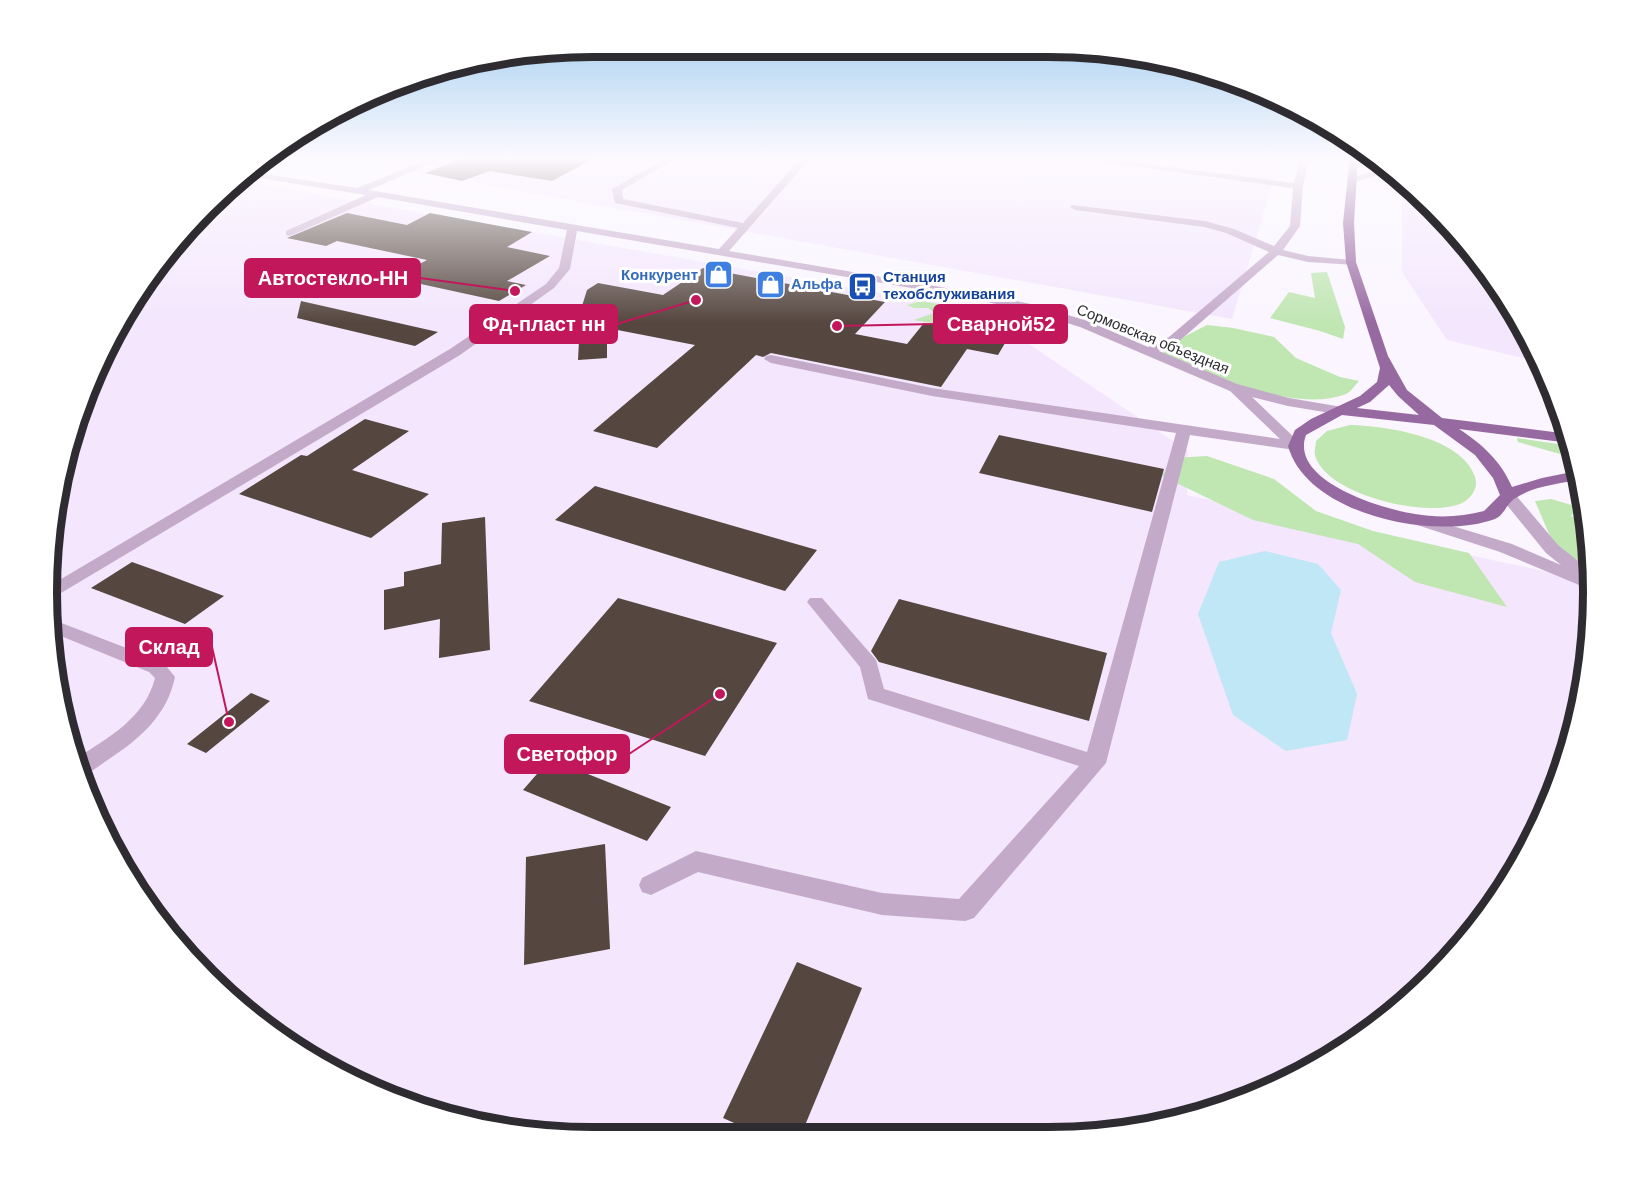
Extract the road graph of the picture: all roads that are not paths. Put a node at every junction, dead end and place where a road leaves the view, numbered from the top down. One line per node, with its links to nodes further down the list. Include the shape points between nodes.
1 (337, 212): 10 (street)
2 (482, 212): 9 (street, Сормовская объездная)
3 (675, 212): 8 (street)
4 (757, 212): 8 (street)
5 (1115, 212): 11 (street, via 1205,224)
6 (1296, 212): 11 (street, via 1295,226)
7 (1348, 212): 13 (main road)
8 (744, 226): 12 (street)
9 (573, 228): 12 (street, Сормовская объездная); 28 (street, via 564,269 550,286 455,352)
10 (291, 233)
11 (1276, 251): 13 (street); 14 (street, via 1173,340)
12 (721, 253): 14 (street, Сормовская объездная, via 1031,308 1084,324)
13 (1351, 263): 16 (main road)
14 (1147, 352): 17 (street, Сормовская объездная)
15 (771, 359): 20 (street, via 932,392)
16 (1387, 368): 18 (main road, via 1383,384); 19 (main road, via 1411,402)
17 (1232, 387): 18 (street); 22 (street)
18 (1342, 411): 19 (main road); 22 (main road, via 1300,433)
19 (1440, 423): 21 (main road); 24 (main road, via 1487,457 1502,477)
20 (1184, 429): 22 (street); 31 (street)
21 (1560, 438)
22 (1295, 446): 25 (main road, via 1300,463 1318,481 1345,498)
23 (1571, 477): 24 (main road)
24 (1508, 496): 25 (main road, via 1492,514 1457,523); 26 (street, via 1552,549)
25 (1417, 520): 27 (street, via 1506,548)
26 (1583, 575)
27 (1583, 579)
28 (57, 590)
29 (816, 602): 31 (street, via 869,664 875,694)
30 (58, 628): 32 (street, via 156,667 165,677 164,693 152,712)
31 (1095, 763): 33 (street, via 965,910 882,904 696,861)
32 (85, 764)
33 (651, 885)

